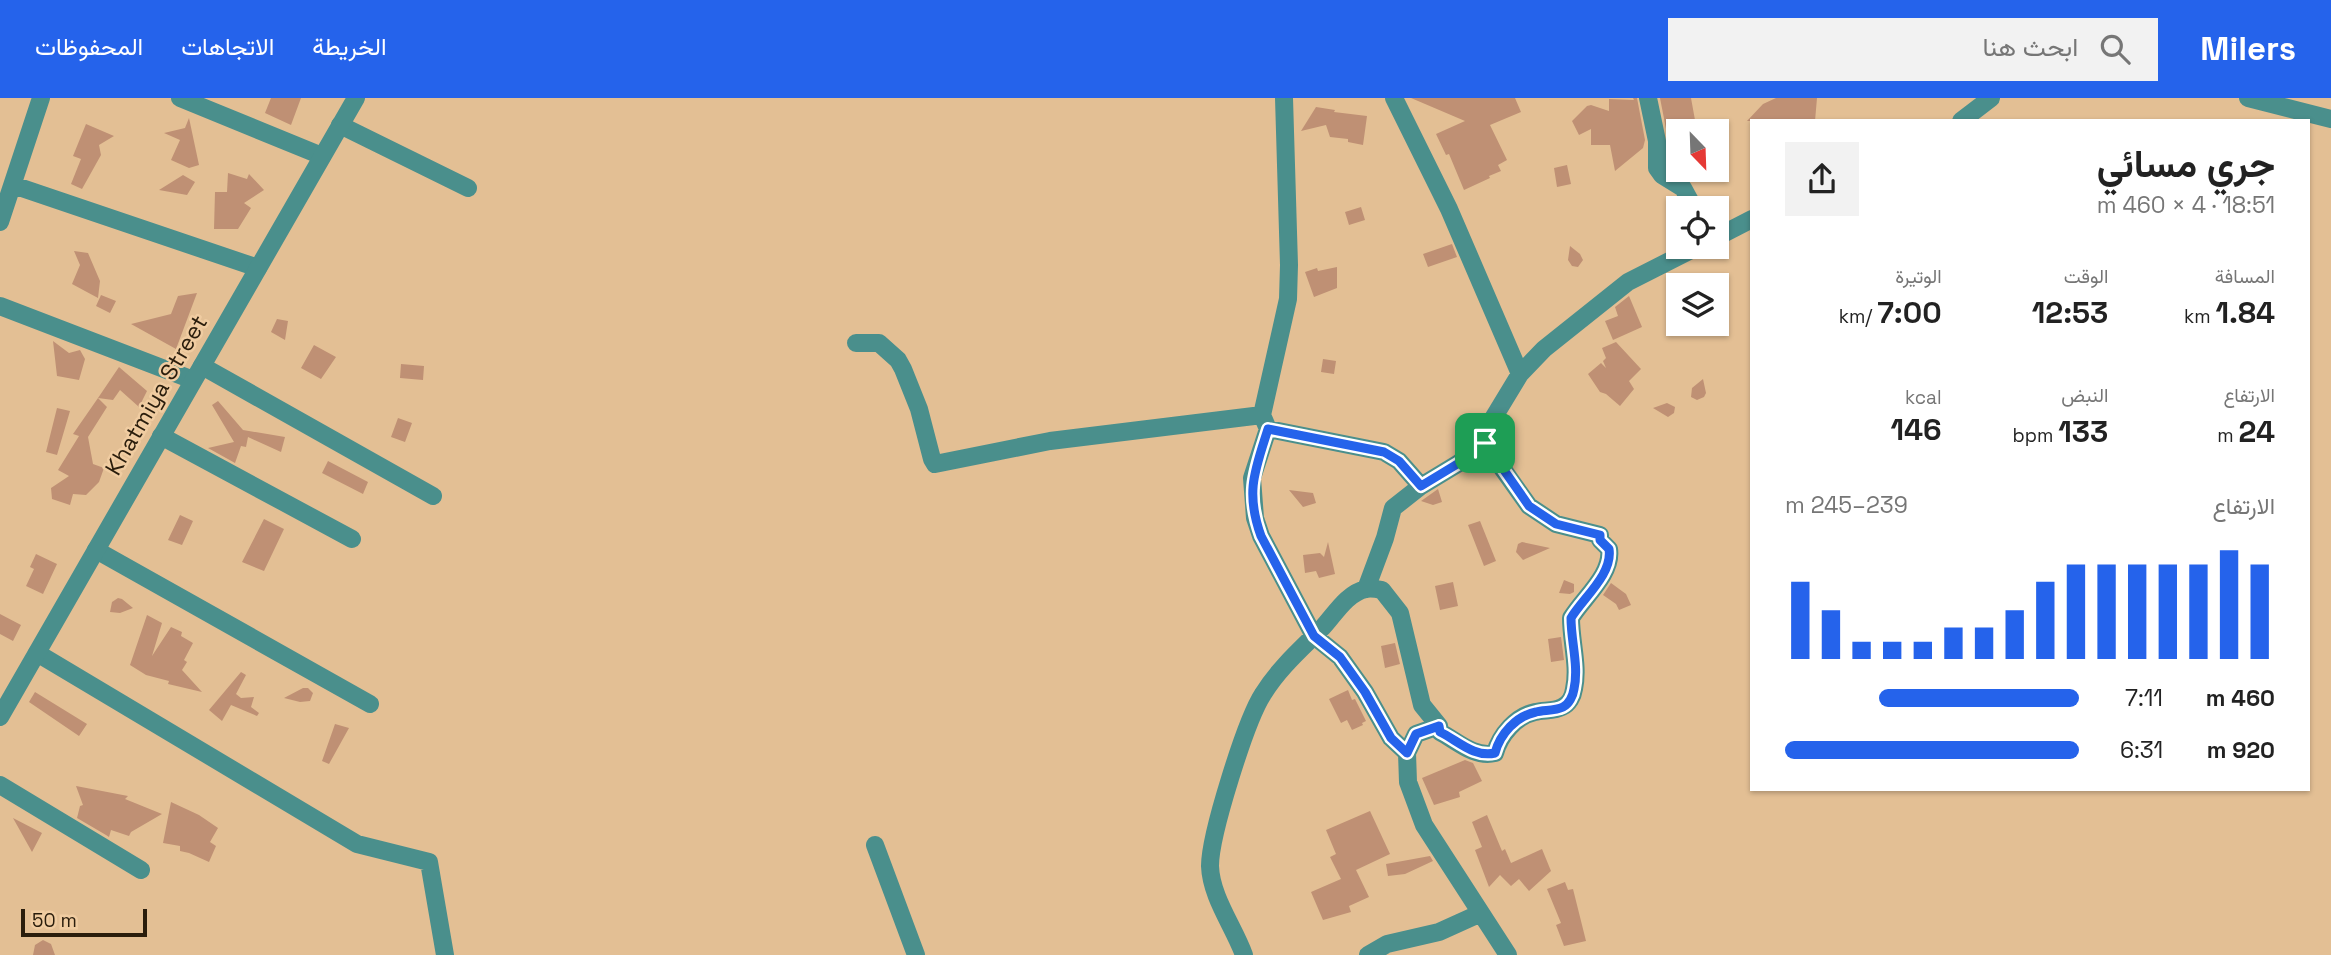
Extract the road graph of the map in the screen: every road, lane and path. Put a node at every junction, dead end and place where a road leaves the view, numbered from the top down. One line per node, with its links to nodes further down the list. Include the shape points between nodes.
1 (41, 98): 13 (street)
2 (180, 98): 12 (street)
3 (356, 98): 11 (street, Khatmiya Street)
4 (1284, 98): 25 (street, via 1288,299)
5 (1394, 98): 24 (street, via 1449,209)
6 (1648, 98): 15 (street, via 1657,167)
7 (1991, 98): 9 (street)
8 (2248, 98): 10 (street)
9 (1964, 119)
10 (2331, 119)
11 (340, 125): 12 (street, Khatmiya Street); 14 (street)
12 (322, 156): 20 (street, Khatmiya Street)
13 (13, 185): 17 (street); 20 (street)
14 (468, 188)
15 (1688, 196)
16 (1750, 220): 18 (street)
17 (0, 222)
18 (1729, 231)
19 (1673, 259): 24 (street, via 1628,282)
20 (258, 268): 23 (street, Khatmiya Street)
21 (0, 306): 23 (street)
22 (856, 343): 25 (street, via 879,343 898,360 935,464 1049,441)
23 (197, 373): 26 (street, Khatmiya Street); 29 (street)
24 (1520, 374): 27 (street, via 1483,435)
25 (1265, 422): 28 (street, via 1384,452 1399,461); 33 (street, via 1252,478 1255,519)
26 (162, 436): 30 (street); 31 (street, Khatmiya Street)
27 (1485, 443): 28 (street); 37 (street, via 1529,506 1556,524 1600,535 1610,556 1603,574 1571,618 1576,672 1567,705 1518,720 1495,753 1487,755 1440,732)
28 (1421, 486): 32 (street, via 1393,508)
29 (433, 496)
30 (352, 539)
31 (96, 550): 34 (street, Khatmiya Street); 35 (street)
32 (1366, 589): 33 (street, via 1343,603); 37 (street, via 1382,590 1400,613 1422,705)
33 (1314, 636): 38 (street, via 1340,657 1391,738); 45 (street, via 1261,696 1217,826 1210,860 1213,882)
34 (37, 653): 36 (street, Khatmiya Street); 43 (street, via 357,844 429,862)
35 (370, 704)
36 (0, 717)
37 (1439, 726): 38 (street, via 1416,734)
38 (1407, 753): 42 (street, via 1408,782 1421,818)
39 (0, 785): 41 (street)
40 (875, 845): 44 (street)
41 (141, 870)
42 (1481, 913): 46 (street, via 1439,932 1387,943); 47 (street)
43 (445, 955)
44 (916, 955)
45 (1244, 955)
46 (1368, 955)
47 (1508, 955)

